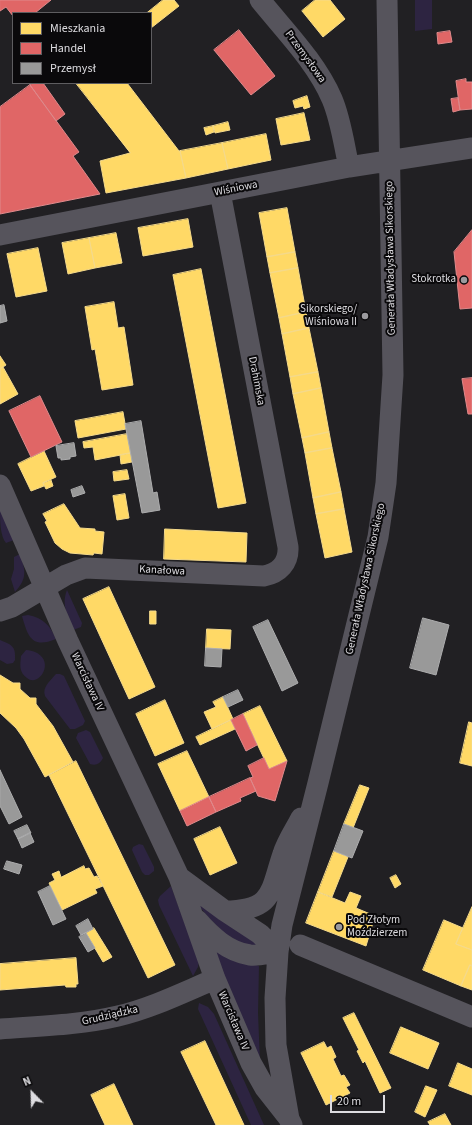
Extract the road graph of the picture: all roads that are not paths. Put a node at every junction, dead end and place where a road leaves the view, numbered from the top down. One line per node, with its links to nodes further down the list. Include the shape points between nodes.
1 (260, 0): 5 (street, Przemysłowa, via 309,60 327,88 336,111)
2 (387, 0): 4 (street, Generała Władysława Sikorskiego)
3 (472, 148): 4 (street, Wiśniowa)
4 (390, 161): 5 (street, Wiśniowa); 12 (street, Generała Władysława Sikorskiego, via 393,375 386,483 378,537)
5 (349, 167): 6 (street, Wiśniowa)
6 (220, 192): 7 (street, Wiśniowa); 9 (street, Drahimska, via 288,547 288,557)
7 (0, 235)
8 (0, 485): 10 (street, Warcisława IV)
9 (282, 568): 10 (street, Kanałowa, via 264,576 85,568)
10 (45, 587): 11 (street, Kanałowa, via 12,608); 13 (street, Warcisława IV)
11 (0, 611)
12 (318, 784): 14 (street, via 283,853 268,897 257,906 240,911); 17 (street, Generała Władysława Sikorskiego, via 282,924)
13 (179, 878): 14 (street, Warcisława IV); 15 (street, Warcisława IV)
14 (225, 911): 17 (street, Warcisława IV, via 260,934)
15 (193, 915): 17 (street, Warcisława IV, via 220,943 236,952 251,955); 18 (street, Warcisława IV)
16 (300, 945): 19 (street)
17 (278, 952): 21 (street, Generała Władysława Sikorskiego, via 275,998 276,1045)
18 (215, 979): 20 (street, Grudziądzka, via 120,1016 82,1023); 21 (street, Warcisława IV, via 251,1063 265,1088)
19 (472, 1017)
20 (0, 1029)
21 (291, 1122)

